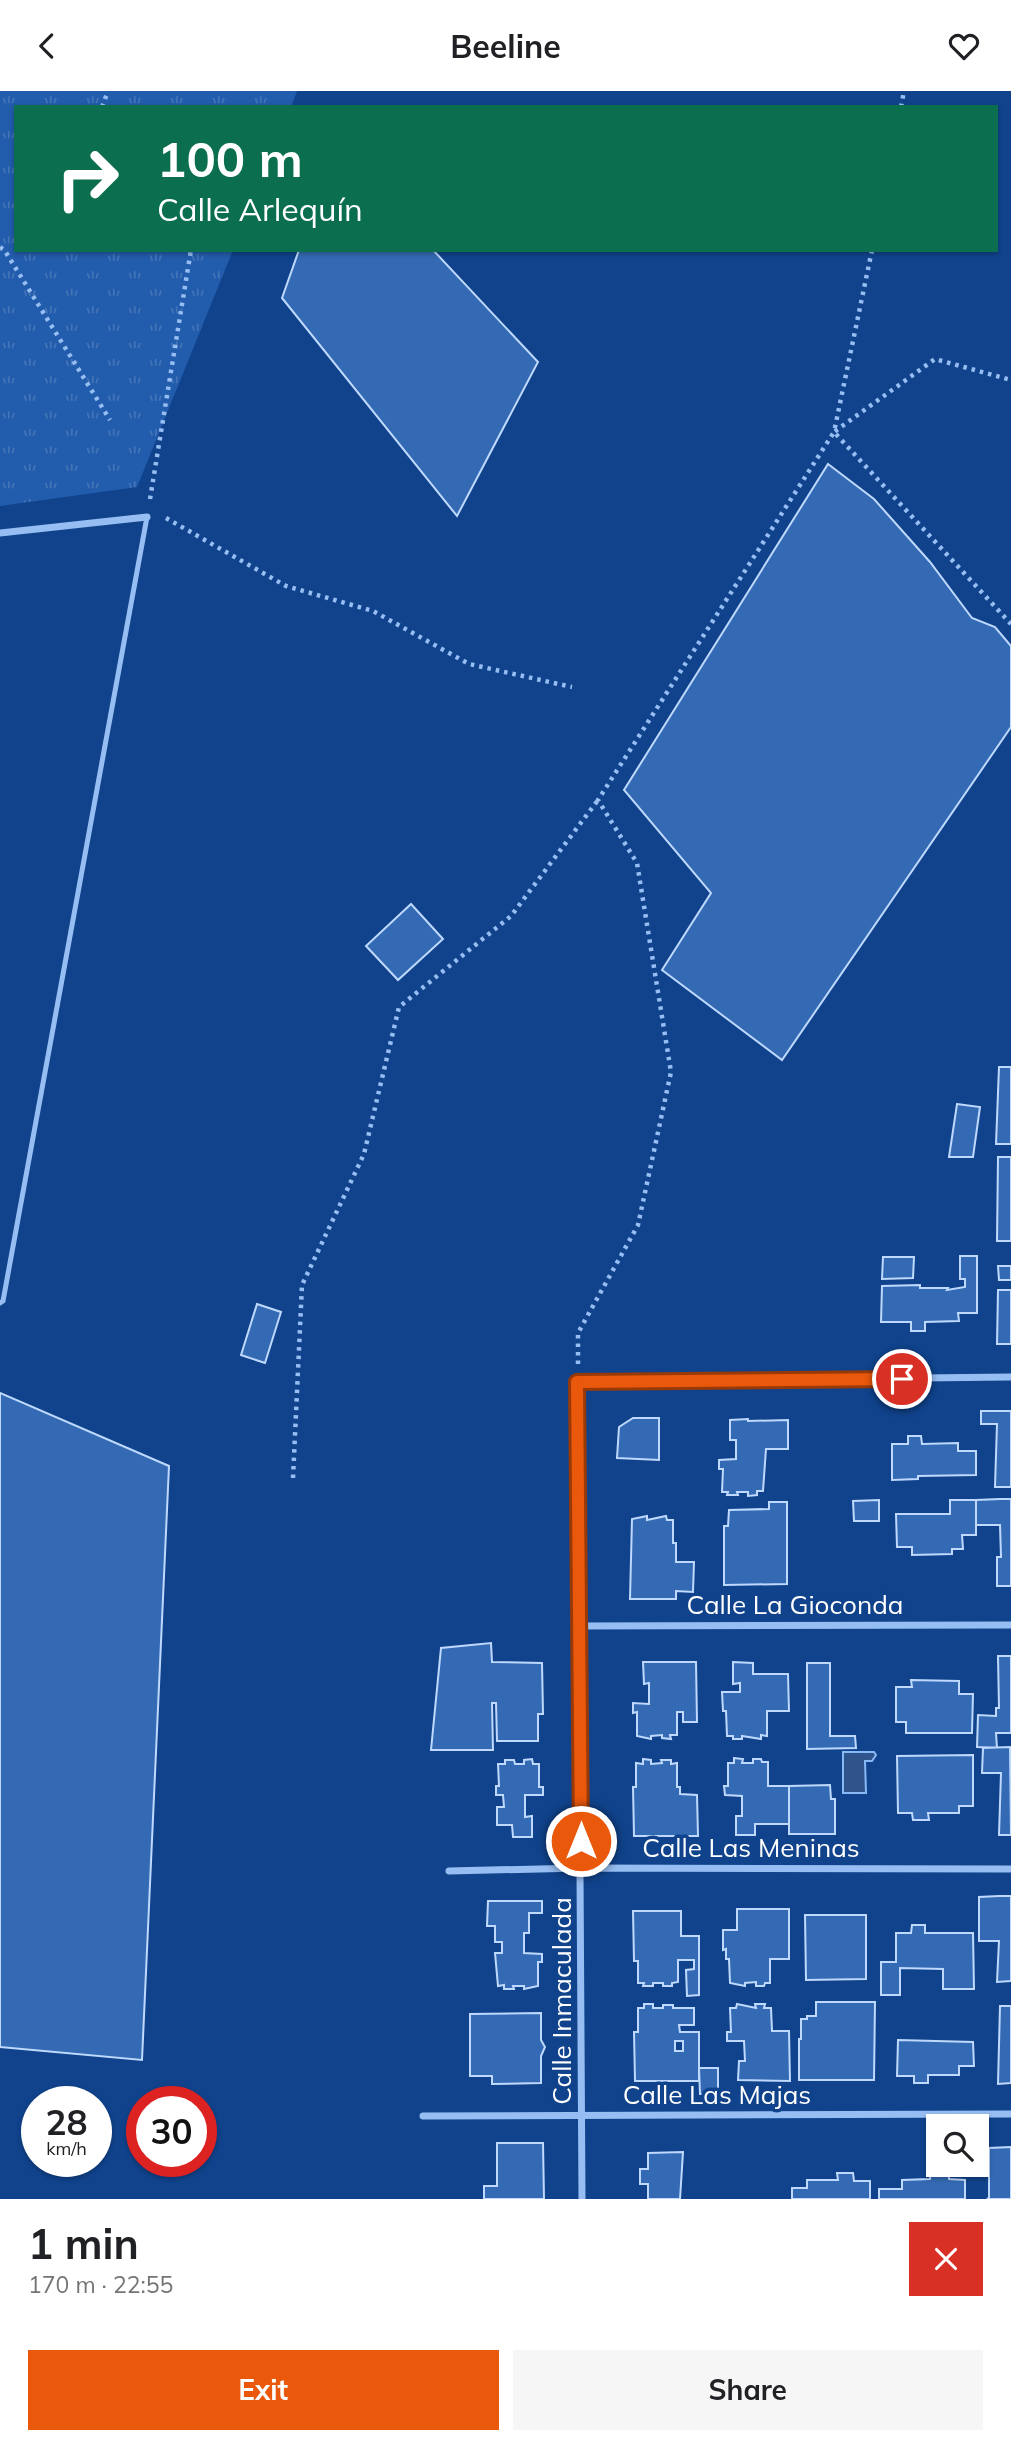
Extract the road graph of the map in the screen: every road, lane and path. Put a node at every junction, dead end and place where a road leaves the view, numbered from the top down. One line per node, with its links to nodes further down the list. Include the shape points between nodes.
1 (0, 247): 5 (path)
2 (191, 252): 7 (path)
3 (872, 252): 6 (path)
4 (1011, 380): 6 (path, via 935,359)
5 (110, 420)
6 (834, 432): 9 (path); 11 (path)
7 (148, 517): 8 (street); 10 (path, via 167,518 286,586 373,611 469,664); 12 (lane)
8 (0, 533)
9 (1011, 624)
10 (572, 687)
11 (598, 800): 14 (path, via 637,863 671,1072 638,1225 578,1333); 15 (path, via 511,916 399,1007 364,1154 302,1285)
12 (0, 1303)
13 (1011, 1377): 14 (street)
14 (577, 1382): 17 (street, Calle Inmaculada)
15 (293, 1478)
16 (1011, 1625): 17 (street, Calle La Gioconda)
17 (579, 1626): 18 (street, Calle Inmaculada)
18 (581, 1868): 19 (street, Calle Las Meninas); 20 (street, Calle Las Meninas); 23 (street, Calle Inmaculada)
19 (1011, 1869)
20 (449, 1871)
21 (1011, 2114): 23 (street, Calle Las Majas)
22 (424, 2116): 23 (street, Calle Las Majas)
23 (582, 2116): 24 (street, Calle Inmaculada)
24 (582, 2199)

